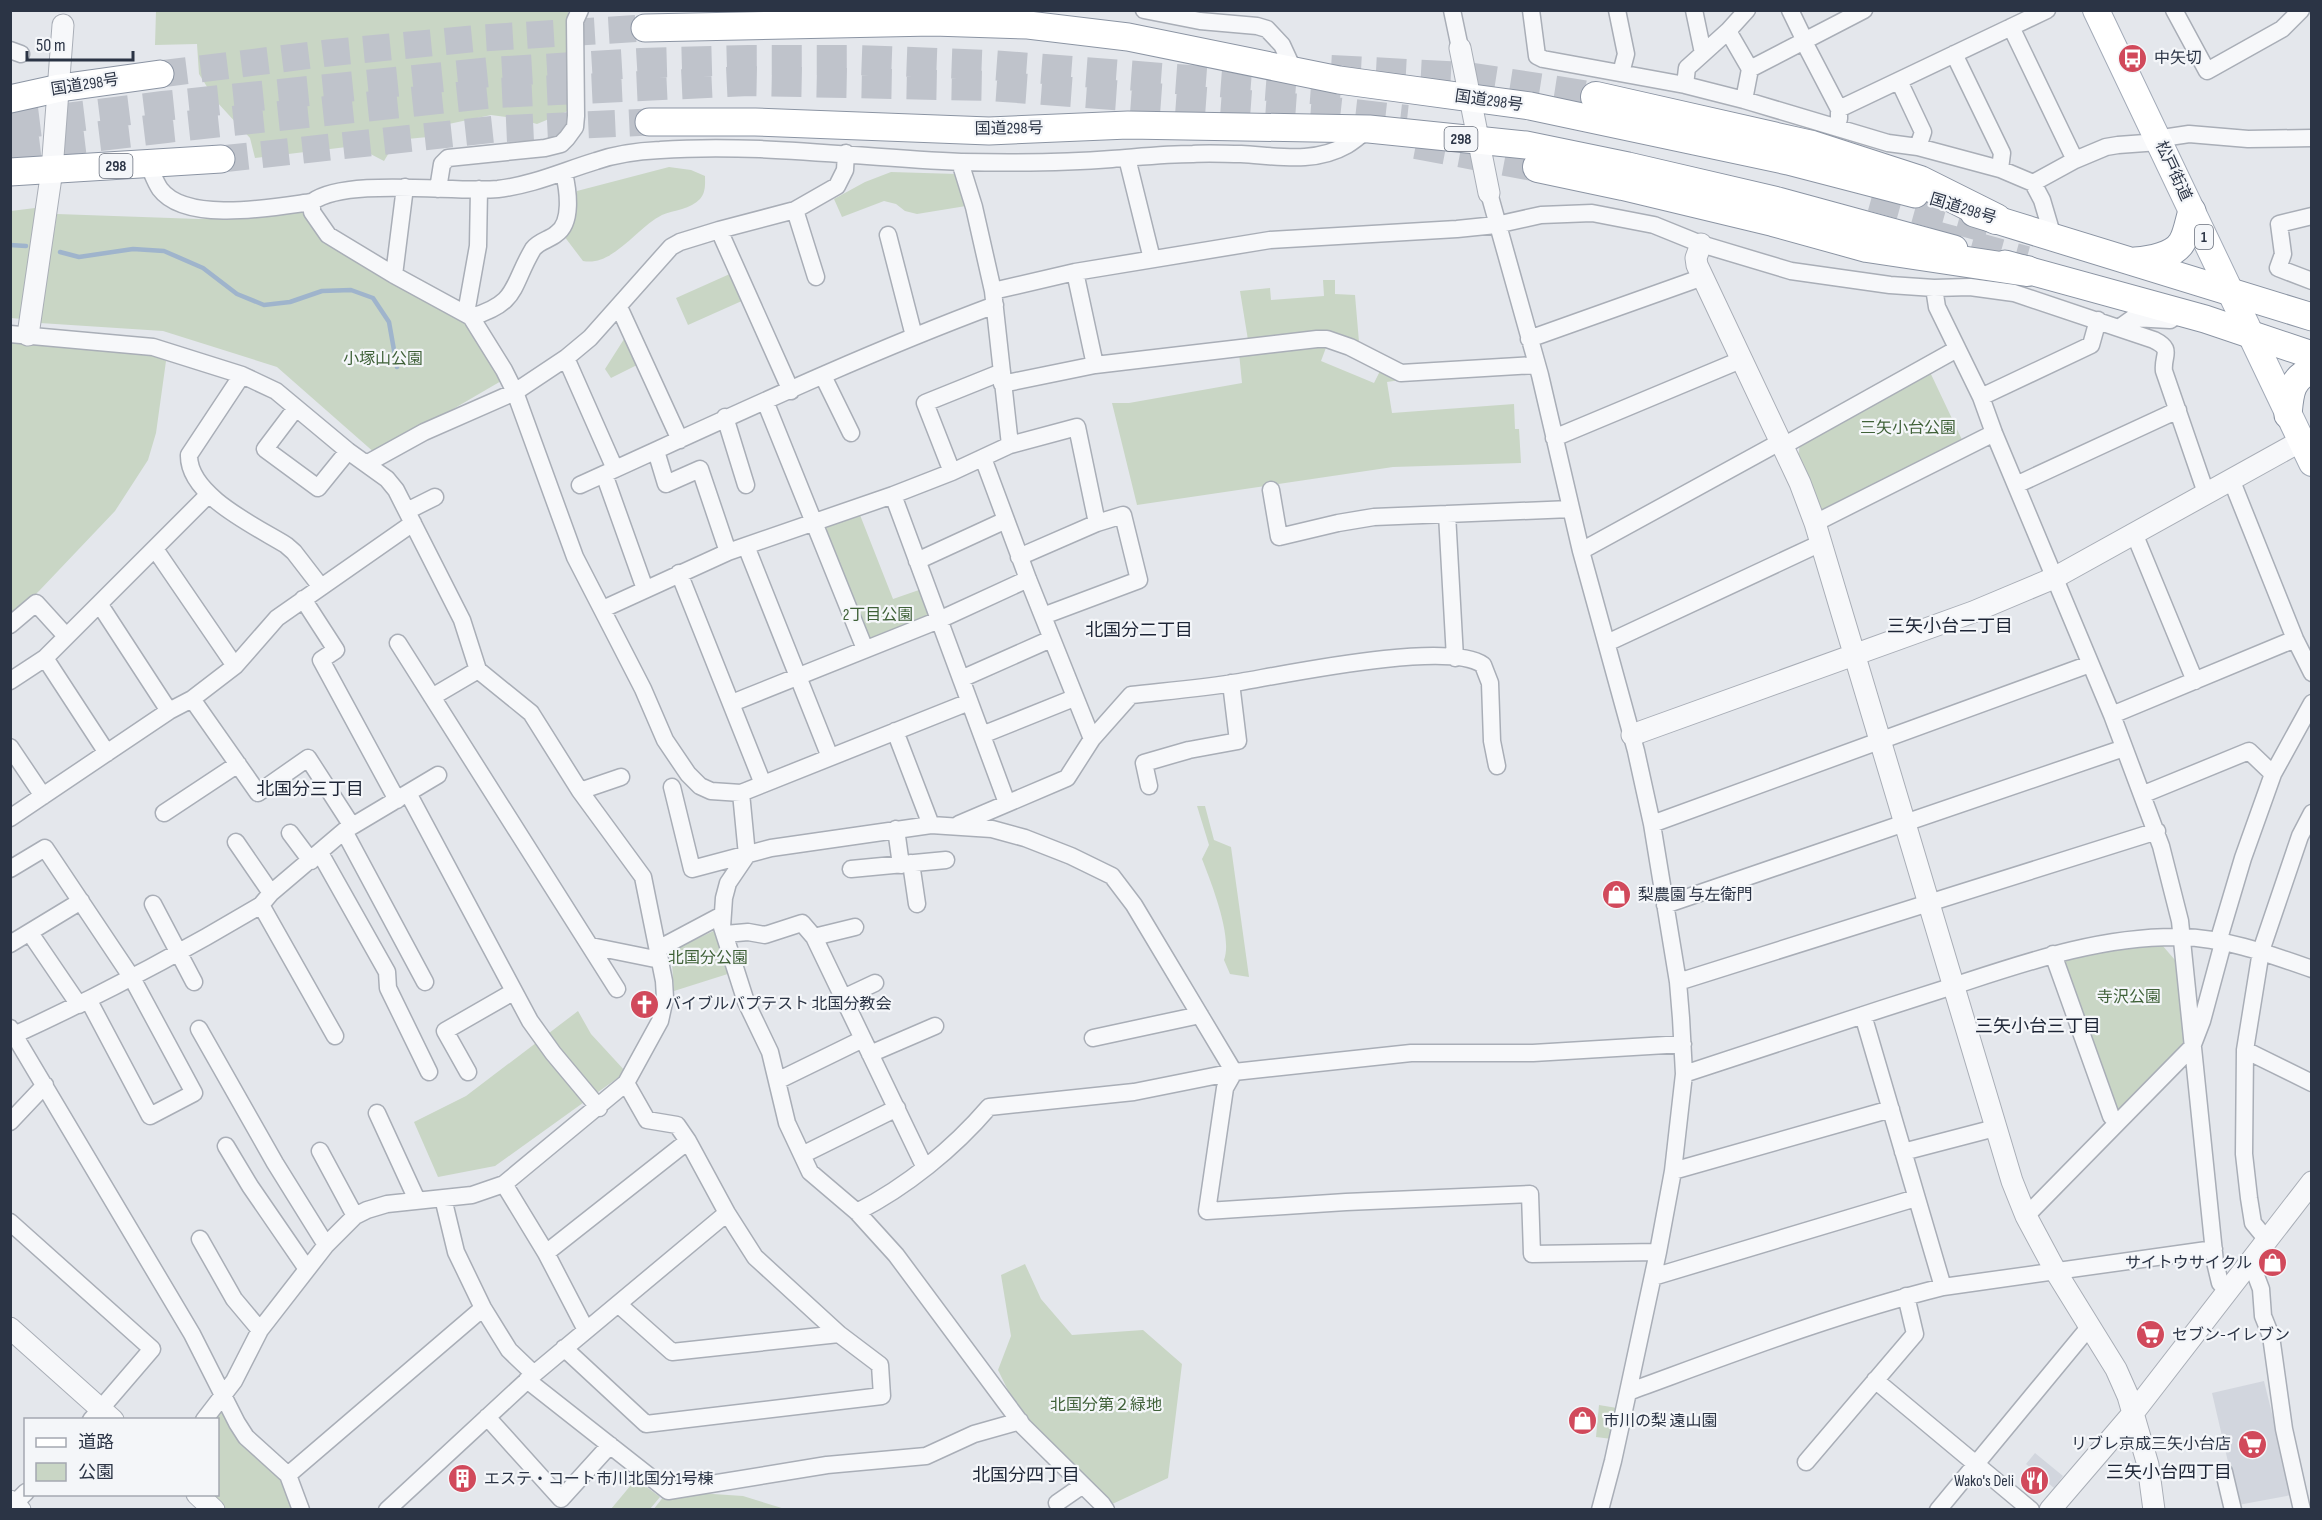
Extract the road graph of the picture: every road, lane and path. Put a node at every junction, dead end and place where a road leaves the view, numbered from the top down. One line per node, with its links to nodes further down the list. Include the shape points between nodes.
1 (580, 10): 56 (street, via 575,21 576,116 572,133 561,144 545,148 448,158 442,164)
2 (1144, 10): 14 (street)
3 (1452, 10): 21 (street)
4 (1531, 10): 26 (street, via 1537,56)
5 (1617, 10): 26 (street, via 1626,54)
6 (1694, 10): 22 (street)
7 (1747, 10): 19 (street)
8 (1790, 10): 20 (street)
9 (1864, 10): 20 (street)
10 (2096, 10): 41 (main road, 松戸街道 / 1)
11 (2174, 10): 12 (street, via 2206,71 2282,29)
12 (2301, 10)
13 (2040, 12): 17 (street)
14 (1200, 16): 25 (street, via 1267,29 1282,45)
15 (810, 17): 18 (highway, 国道298号); 25 (highway, 国道298号, via 1028,25 1128,37)
16 (64, 18): 30 (street)
17 (2011, 27): 23 (street); 46 (street)
18 (645, 28)
19 (1728, 31): 22 (street); 24 (street)
20 (1804, 40): 24 (street); 35 (street)
21 (1460, 48): 31 (street)
22 (1703, 53): 29 (street, via 1687,68)
23 (1954, 54): 28 (street); 50 (street, via 2002,153)
24 (1749, 69): 34 (street)
25 (1294, 71): 31 (highway, 国道298号)
26 (1621, 73): 29 (street)
27 (160, 74): 30 (highway, 国道298号)
28 (1899, 81): 35 (street); 42 (street, via 1923,132)
29 (1685, 85): 34 (street)
30 (60, 88): 33 (highway, 国道298号); 51 (street)
31 (1472, 98): 40 (street); 63 (highway, 国道298号, via 1562,112 1788,161 1893,187)
32 (1596, 98): 63 (highway, via 1812,146 1920,181)
33 (10, 99)
34 (1744, 100): 37 (street)
35 (1839, 109): 37 (street)
36 (649, 122): 38 (highway, 国道298号 / 298, via 989,131 1128,125)
37 (1836, 128): 42 (street)
38 (1369, 129): 40 (highway, 国道298号 / 298); 44 (street, via 1332,152 1294,159 1192,153)
39 (2312, 138): 41 (street, via 2248,139 2189,134)
40 (1480, 140): 58 (street); 71 (highway, 国道298号 / 298, via 1549,149 1732,190)
41 (2159, 142): 46 (street, via 2106,147); 61 (main road, 松戸街道 / 1)
42 (1918, 147): 50 (street)
43 (846, 153): 47 (street); 53 (street, via 659,150 596,161); 60 (street, via 845,170 837,186)
44 (1127, 158): 47 (street); 69 (street)
45 (221, 159): 48 (highway, 298)
46 (2075, 159): 54 (street)
47 (960, 162): 79 (street)
48 (148, 164): 51 (highway, 298); 59 (street, via 161,190 180,203 235,212)
49 (1538, 167): 71 (highway, via 1773,221 1867,247)
50 (2000, 169): 54 (street)
51 (52, 171): 52 (highway, 298); 87 (street)
52 (10, 172)
53 (564, 173): 57 (street, via 525,184); 82 (street, via 568,189 561,229 536,245 508,298 495,309)
54 (2033, 183): 67 (street)
55 (405, 187): 56 (street); 59 (street, via 332,193); 73 (street)
56 (438, 189): 57 (street)
57 (479, 189): 82 (street, via 478,246)
58 (1489, 193): 64 (street)
59 (312, 202): 73 (street, via 312,212 328,235)
60 (795, 210): 65 (street); 74 (street)
61 (2192, 211): 70 (highway, via 2179,246 2157,259); 78 (main road, 松戸街道 / 1)
62 (2312, 216): 76 (street, via 2279,224 2283,254 2278,268)
63 (1996, 219): 67 (highway, 国道298号)
64 (1496, 225): 68 (street, via 1541,215 1592,213 1638,220); 69 (street, via 1288,238); 89 (street)
65 (719, 230): 80 (street, via 671,247); 100 (street)
66 (888, 235): 88 (street)
67 (2053, 237): 70 (highway, 国道298号)
68 (1701, 244): 75 (street, via 1696,258); 77 (street, via 1791,271)
69 (1152, 259): 72 (street)
70 (2135, 261): 78 (highway, 国道298号)
71 (2027, 271): 81 (highway, 国道298号 / 298)
72 (1075, 272): 79 (street); 94 (street)
73 (394, 275): 82 (street)
74 (816, 277)
75 (1702, 277): 89 (street); 93 (street)
76 (2312, 281)
77 (1934, 288): 84 (street, via 1970,287 2014,293); 90 (street, via 1937,307)
78 (2230, 292): 83 (highway, 国道298号); 86 (main road, 松戸街道 / 1)
79 (994, 298): 88 (street); 99 (street)
80 (619, 307): 92 (street); 111 (street)
81 (2182, 313): 85 (street, via 2170,320 2133,318); 86 (highway, 国道298号 / 298)
82 (469, 315): 101 (street)
83 (2312, 317)
84 (2098, 320): 85 (street); 102 (street, via 2091,345)
85 (2119, 328): 105 (street, via 2163,344 2167,357 2164,371)
86 (2249, 334): 91 (highway, 国道298号 / 298); 106 (main road, 松戸街道 / 1)
87 (19, 335): 97 (street, via 153,347)
88 (914, 336): 98 (street)
89 (1529, 339): 95 (street)
90 (1957, 349): 102 (street); 112 (street)
91 (2312, 355)
92 (566, 358): 101 (street); 119 (street)
93 (1743, 359): 110 (street); 112 (street)
94 (1095, 364): 95 (street, via 1317,339 1338,342 1401,373); 99 (street)
95 (1536, 365): 110 (street)
96 (2312, 370): 106 (highway, via 2299,375 2294,384)
97 (242, 375): 104 (street, via 276,391); 127 (street, via 189,455 189,464)
98 (823, 376): 100 (street); 109 (street)
99 (1002, 378): 113 (street); 120 (street, via 925,403)
100 (791, 391): 103 (street)
101 (515, 392): 118 (street, via 424,432); 151 (street, via 575,557)
102 (1981, 397): 108 (street)
103 (765, 401): 107 (street); 134 (street)
104 (296, 408): 114 (street); 114 (street, via 265,450 318,488)
105 (2178, 410): 124 (street); 126 (street)
106 (2288, 415): 116 (main road, 松戸街道 / 1)
107 (725, 417): 111 (street); 123 (street)
108 (1994, 433): 124 (street); 136 (street)
109 (851, 434)
110 (1554, 438): 130 (street)
111 (680, 440): 115 (street)
112 (1782, 444): 136 (street); 140 (street)
113 (1010, 445): 117 (street); 135 (street, via 1077,427)
114 (348, 451): 118 (street)
115 (656, 451): 119 (street); 141 (street, via 666,484 700,469)
116 (2306, 452): 121 (street)
117 (983, 458): 120 (street); 133 (street)
118 (366, 464): 132 (street, via 387,478)
119 (610, 471): 122 (street); 148 (street)
120 (952, 472): 128 (street)
121 (2231, 479): 126 (street); 157 (street)
122 (580, 485)
123 (746, 485)
124 (2016, 485): 145 (street)
125 (1271, 490): 131 (street, via 1279,537 1374,517)
126 (2206, 493): 137 (street)
127 (208, 495): 139 (street); 147 (street, via 286,545)
128 (892, 495): 134 (street); 143 (street)
129 (435, 497): 132 (street)
130 (1571, 509): 131 (street); 140 (street)
131 (1447, 514): 163 (street)
132 (410, 517): 147 (street); 166 (street, via 462,620)
133 (1006, 520): 142 (street); 143 (street)
134 (815, 523): 138 (street); 160 (street)
135 (1097, 523): 142 (street); 152 (street, via 1123,515 1139,580)
136 (1818, 533): 159 (street); 161 (street)
137 (2134, 534): 145 (street); 171 (street)
138 (746, 546): 141 (street); 168 (street)
139 (155, 549): 150 (street); 165 (street)
140 (1581, 551): 159 (street)
141 (728, 552): 144 (street)
142 (1019, 556): 146 (street)
143 (917, 561): 153 (street)
144 (679, 573): 148 (street); 177 (street)
145 (2054, 578): 161 (street); 164 (street)
146 (1028, 579): 152 (street); 153 (street)
147 (321, 587): 149 (street)
148 (645, 589): 151 (street)
149 (303, 599): 165 (street, via 277,618); 202 (street, via 336,650 321,660)
150 (100, 605): 155 (street); 179 (street)
151 (603, 609): 199 (street, via 665,740 688,774 711,792)
152 (1043, 616): 156 (street)
153 (939, 620): 160 (street); 169 (street)
154 (10, 625): 155 (street, via 36,603)
155 (66, 636): 162 (street)
156 (1051, 639): 169 (street); 174 (street)
157 (2295, 639): 167 (street); 171 (street)
158 (398, 643): 173 (street)
159 (1607, 643): 183 (street)
160 (865, 649): 168 (street)
161 (1853, 655): 183 (street); 185 (street)
162 (45, 658): 170 (street); 188 (street)
163 (1455, 658): 172 (street, via 1442,655 1390,659); 191 (street, via 1477,661 1486,672)
164 (2090, 664): 180 (street); 185 (street)
165 (235, 666): 175 (street)
166 (478, 670): 173 (street); 198 (street, via 531,713)
167 (2312, 673)
168 (798, 676): 177 (street); 189 (street)
169 (961, 679): 176 (street)
170 (10, 681)
171 (2195, 681): 180 (street)
172 (1231, 683): 184 (street, via 1131,695); 196 (street, via 1238,741 1144,763)
173 (432, 697): 236 (street)
174 (1074, 698): 182 (street); 184 (street)
175 (192, 699): 179 (street); 190 (street)
176 (969, 702): 181 (street); 182 (street)
177 (732, 703): 195 (street)
178 (2312, 703): 192 (street)
179 (170, 711): 188 (street)
180 (2112, 715): 187 (street)
181 (895, 731): 189 (street); 209 (street)
182 (982, 735): 203 (street)
183 (1632, 735): 208 (street)
184 (1092, 739): 203 (street, via 1067,778)
185 (1879, 740): 207 (street); 208 (street)
186 (10, 747): 201 (street)
187 (2124, 748): 200 (street); 207 (street)
188 (107, 753): 201 (street)
189 (830, 757): 195 (street)
190 (237, 764): 204 (street); 211 (street, via 258,793 308,758)
191 (1497, 766)
192 (2273, 774): 200 (street, via 2249,752); 234 (street, via 2243,858)
193 (438, 775): 202 (street)
194 (621, 777): 198 (street)
195 (763, 784): 199 (street)
196 (1149, 786)
197 (672, 788): 216 (street, via 692,869)
198 (580, 791): 239 (street, via 643,877)
199 (741, 793): 216 (street)
200 (2144, 794): 213 (street)
201 (43, 796): 206 (street)
202 (402, 796): 211 (street); 249 (street)
203 (1007, 803): 210 (street)
204 (164, 813)
205 (2312, 813): 237 (street, via 2300,836)
206 (10, 818)
207 (1906, 823): 224 (street); 227 (street)
208 (1652, 824): 227 (street)
209 (931, 825): 210 (street); 212 (street)
210 (955, 825): 253 (street, via 1025,838 1112,876 1134,904)
211 (348, 828): 217 (street); 244 (street)
212 (896, 829): 216 (street); 219 (street)
213 (2157, 831): 224 (street); 233 (street)
214 (290, 833): 217 (street)
215 (236, 842): 222 (street)
216 (747, 855): 228 (street, via 728,883)
217 (315, 857): 222 (street); 263 (street, via 387,972 388,988)
218 (946, 861): 219 (street)
219 (906, 864): 221 (street); 226 (street)
220 (10, 869): 223 (street, via 45,848)
221 (851, 869)
222 (266, 899): 238 (street); 257 (street)
223 (81, 901): 230 (street); 242 (street)
224 (1928, 903): 245 (street); 247 (street)
225 (153, 904): 238 (street)
226 (917, 904)
227 (1665, 905): 245 (street)
228 (722, 915): 231 (street); 239 (street)
229 (855, 927): 232 (street)
230 (30, 933): 235 (street); 251 (street)
231 (725, 934): 232 (street, via 765,935 802,923); 267 (street, via 746,1002 770,1052)
232 (814, 937): 250 (street)
233 (2181, 937): 234 (street); 240 (street, via 2109,942); 261 (street)
234 (2221, 942): 237 (street); 261 (street)
235 (10, 944)
236 (591, 946): 239 (street); 248 (street)
237 (2261, 951): 241 (street); 262 (street)
238 (179, 953): 242 (street); 243 (street)
239 (659, 954): 268 (street, via 665,998 660,1021)
240 (2052, 954): 247 (street); 276 (street, via 2111,1116)
241 (2312, 969)
242 (132, 978): 251 (street); 251 (street, via 194,1093 150,1116)
243 (194, 982)
244 (425, 982)
245 (1678, 982): 259 (street)
246 (875, 983): 250 (street)
247 (1953, 986): 252 (street); 277 (street)
248 (617, 989)
249 (513, 992): 264 (street, via 446,1031); 271 (street, via 553,1053)
250 (843, 998): 260 (street)
251 (83, 1003): 256 (street)
252 (1863, 1014): 266 (street); 273 (street)
253 (1200, 1015): 258 (street); 265 (street)
254 (935, 1026): 260 (street)
255 (199, 1029): 297 (street, via 274,1163)
256 (12, 1032): 270 (street)
257 (335, 1036)
258 (1093, 1038)
259 (1683, 1044): 265 (street, via 1533,1053 1411,1053); 266 (street)
260 (867, 1047): 267 (street); 272 (street)
261 (2192, 1047): 276 (street); 298 (street)
262 (2245, 1050): 269 (street); 296 (street, via 2246,1176 2253,1223)
263 (429, 1072)
264 (468, 1072)
265 (1234, 1072): 283 (street, via 1134,1092 989,1107); 299 (street, via 1225,1088 1207,1211 1530,1194 1532,1254)
266 (1684, 1074): 284 (street)
267 (777, 1081): 282 (street, via 787,1123)
268 (626, 1083): 271 (street); 278 (street, via 647,1120 677,1125)
269 (2312, 1083)
270 (45, 1085): 275 (street); 319 (street, via 192,1334)
271 (599, 1108): 285 (street)
272 (897, 1108): 282 (street); 283 (street)
273 (1891, 1109): 281 (street); 284 (street)
274 (377, 1113): 289 (street)
275 (11, 1122)
276 (2117, 1122): 293 (street)
277 (1995, 1128): 281 (street); 293 (street)
278 (688, 1141): 291 (street); 300 (street)
279 (226, 1146): 302 (street)
280 (320, 1151): 292 (street)
281 (1903, 1152): 288 (street)
282 (802, 1155): 290 (street, via 810,1172)
283 (925, 1168): 290 (street)
284 (1673, 1171): 299 (street)
285 (504, 1184): 287 (street, via 472,1195); 300 (street)
286 (2309, 1192): 296 (street)
287 (443, 1198): 289 (street); 309 (street, via 456,1252)
288 (1916, 1198): 304 (street); 305 (street)
289 (417, 1200): 292 (street, via 387,1204)
290 (857, 1212): 324 (street, via 896,1255)
291 (727, 1213): 308 (street); 314 (street, via 755,1257)
292 (355, 1216): 297 (street)
293 (2026, 1216): 303 (street)
294 (10, 1222): 321 (street, via 152,1349)
295 (200, 1239): 312 (street, via 234,1299)
296 (2267, 1240): 301 (street)
297 (326, 1245): 302 (street)
298 (2214, 1249): 303 (street); 306 (street, via 2220,1283)
299 (1658, 1252): 304 (street)
300 (546, 1254): 313 (street)
301 (2249, 1265): 306 (street); 343 (street, via 2261,1289 2284,1429)
302 (307, 1269): 312 (street)
303 (2056, 1272): 305 (street); 310 (street)
304 (1653, 1277): 318 (street)
305 (1943, 1287): 307 (street)
306 (2229, 1291): 320 (street)
307 (1906, 1296): 317 (street, via 1914,1334); 318 (street, via 1829,1319)
308 (618, 1304): 313 (street); 314 (street, via 672,1352)
309 (483, 1308): 316 (street); 329 (street)
310 (2090, 1326): 320 (street, via 2116,1369); 327 (street)
311 (10, 1328): 321 (street)
312 (260, 1330): 319 (street)
313 (586, 1330): 315 (street)
314 (839, 1334): 315 (street, via 880,1365 882,1396 646,1424)
315 (564, 1348): 316 (street)
316 (530, 1377): 322 (street); 325 (street)
317 (1875, 1380): 326 (street); 327 (street)
318 (1628, 1392): 337 (street)
319 (223, 1396): 323 (street); 329 (street, via 246,1437)
320 (2134, 1412): 340 (street); 341 (street, via 2148,1465)
321 (101, 1416)
322 (487, 1417): 325 (street, via 561,1499); 335 (street)
323 (205, 1418)
324 (1020, 1421): 325 (street, via 974,1434 926,1456 827,1465 668,1491); 330 (street)
325 (610, 1445)
326 (1806, 1462)
327 (1976, 1463): 338 (street); 339 (street)
328 (2224, 1472): 342 (street)
329 (288, 1475): 334 (street)
330 (1083, 1485): 332 (street); 336 (street)
331 (199, 1496): 333 (street)
332 (1057, 1503)
333 (214, 1509)
334 (301, 1509)
335 (387, 1509)
336 (1106, 1509)
337 (1600, 1509)
338 (1938, 1509)
339 (2031, 1509)
340 (2050, 1509)
341 (2154, 1509)
342 (2233, 1509)
343 (2302, 1509)

